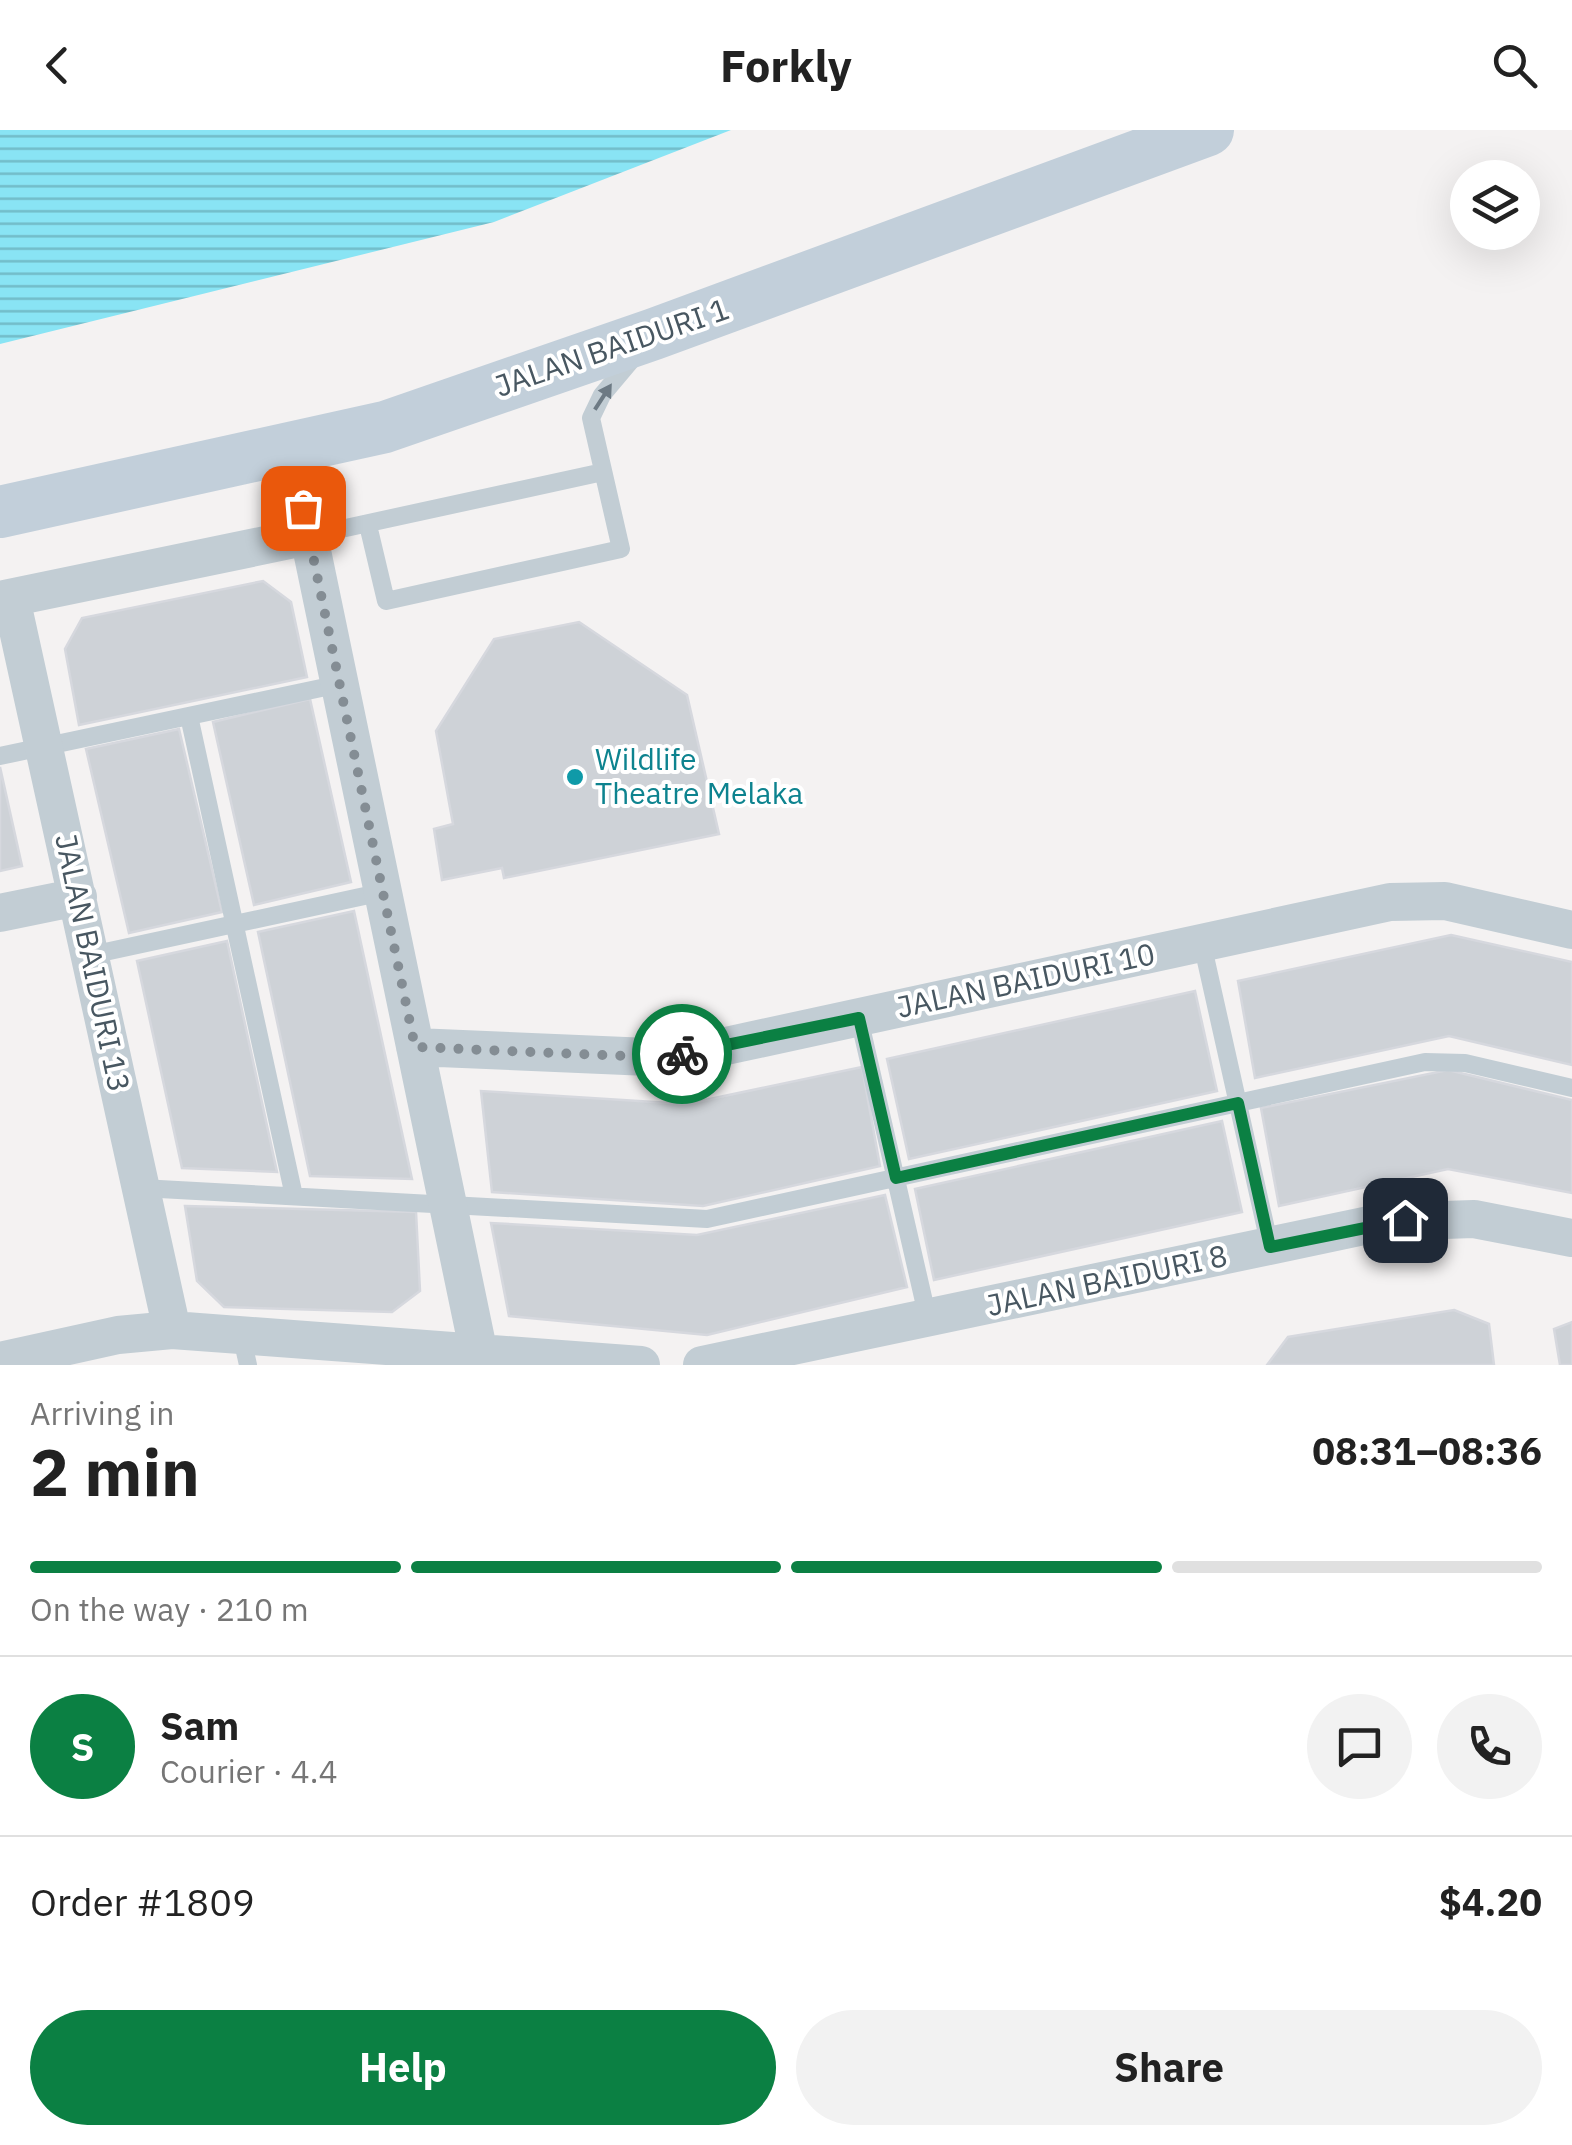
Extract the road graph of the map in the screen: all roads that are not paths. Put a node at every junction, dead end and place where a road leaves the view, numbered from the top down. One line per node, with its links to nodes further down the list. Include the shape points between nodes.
1 (1208, 130): 2 (street, JALAN BAIDURI 1)
2 (654, 334): 3 (street, JALAN BAIDURI 1, via 385,427); 4 (lane, one-way to 2, via 591,418)
3 (291, 450): 5 (street, JALAN BAIDURI 1); 7 (street)
4 (603, 472): 6 (lane); 6 (lane, via 621,549 386,601)
5 (0, 512)
6 (368, 525): 7 (lane)
7 (309, 536): 8 (street); 9 (street)
8 (6, 599): 11 (street, JALAN BAIDURI 13)
9 (340, 684): 10 (lane); 13 (street)
10 (189, 716): 11 (lane); 16 (lane)
11 (45, 747): 12 (lane); 14 (street, JALAN BAIDURI 13)
12 (0, 756)
13 (383, 892): 16 (lane); 21 (street)
14 (78, 896): 15 (street); 19 (street, JALAN BAIDURI 13)
15 (0, 913)
16 (234, 924): 19 (lane); 26 (lane)
17 (1572, 930): 18 (street, JALAN BAIDURI 10, via 1445,901 1390,902)
18 (1202, 943): 20 (street, JALAN BAIDURI 10); 23 (lane)
19 (91, 955): 25 (street, JALAN BAIDURI 13)
20 (859, 1018): 21 (street, JALAN BAIDURI 10, via 649,1057); 24 (lane)
21 (415, 1047): 27 (street)
22 (1572, 1088): 23 (lane, via 1465,1063 1425,1062)
23 (1238, 1103): 24 (lane); 29 (lane)
24 (896, 1178): 27 (lane, via 707,1219); 30 (lane)
25 (141, 1188): 26 (lane); 31 (street, JALAN BAIDURI 13)
26 (294, 1196): 27 (lane)
27 (448, 1204): 33 (street)
28 (1572, 1238): 29 (street, JALAN BAIDURI 8, via 1474,1219 1427,1218)
29 (1270, 1247): 30 (street, JALAN BAIDURI 8)
30 (928, 1320): 36 (street, JALAN BAIDURI 8)
31 (172, 1330): 32 (street); 34 (street)
32 (245, 1351): 33 (street)
33 (479, 1354): 35 (street)
34 (0, 1361)
35 (641, 1365)
36 (702, 1365)

